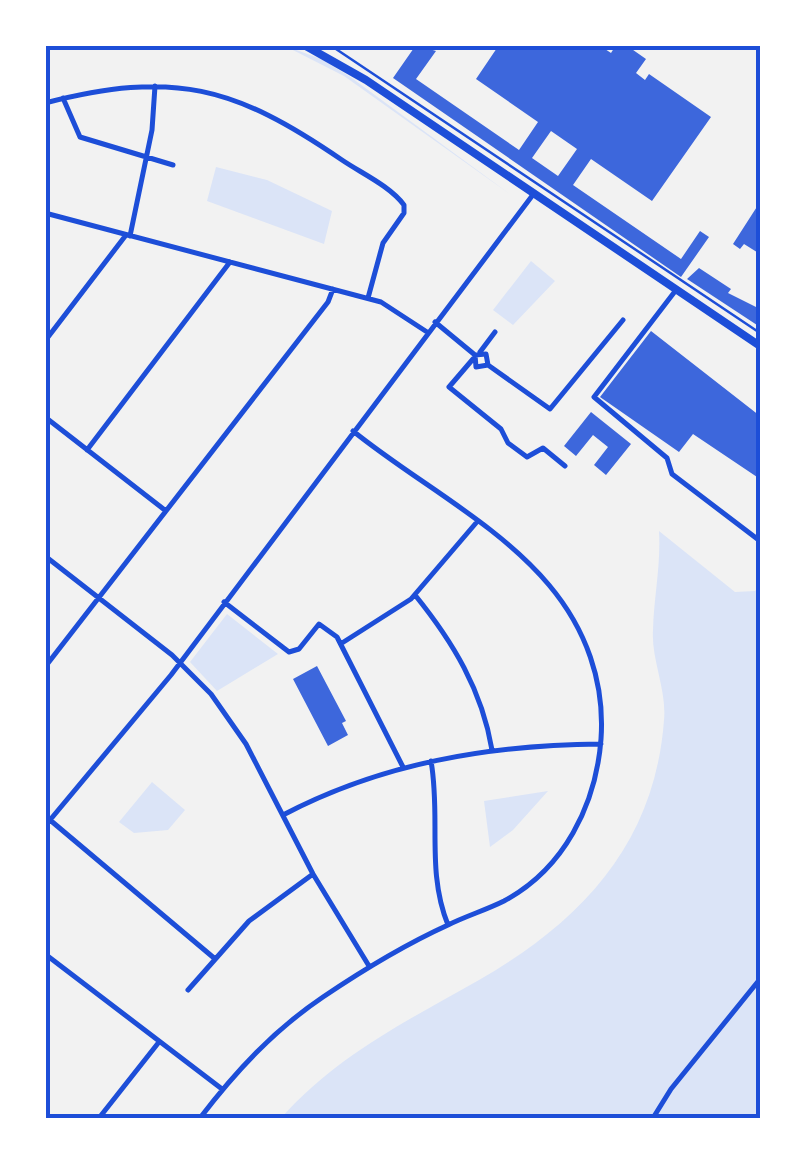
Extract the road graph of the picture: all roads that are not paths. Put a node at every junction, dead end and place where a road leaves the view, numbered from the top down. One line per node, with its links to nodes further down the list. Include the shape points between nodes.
1 (304, 45): 7 (main road, via 366,80)
2 (155, 85): 3 (street); 5 (street); 13 (street, via 212,92 260,109 399,198 404,213 384,243)
3 (63, 98): 4 (street); 5 (street, via 80,137)
4 (45, 103)
5 (147, 158): 6 (street); 9 (street)
6 (174, 165)
7 (532, 196): 12 (main road); 15 (street)
8 (45, 213): 9 (street)
9 (128, 235): 10 (street); 18 (street)
10 (230, 262): 11 (street); 24 (street)
11 (333, 289): 13 (street); 26 (street)
12 (676, 290): 19 (main road); 28 (street, via 594,397 666,458 672,474)
13 (368, 298): 16 (street)
14 (624, 320): 21 (street, via 550,409)
15 (435, 322): 16 (street); 20 (street)
16 (427, 332): 23 (street)
17 (495, 332): 20 (street)
18 (45, 341)
19 (760, 346)
20 (476, 356): 21 (street, via 486,354); 21 (street, via 476,367); 25 (street, via 449,387 527,458 543,448)
21 (488, 365)
22 (45, 418): 24 (street)
23 (353, 431): 27 (street); 32 (street)
24 (88, 450): 26 (street)
25 (565, 466)
26 (166, 511): 31 (street)
27 (476, 523): 30 (street); 36 (street, via 531,567 571,614 598,680)
28 (760, 541)
29 (45, 556): 31 (street)
30 (415, 595): 33 (street); 37 (street, via 472,680)
31 (99, 598): 34 (street); 35 (street)
32 (224, 602): 33 (street, via 289,652 319,624); 34 (street)
33 (342, 644): 39 (street)
34 (181, 662): 40 (street, via 230,720); 41 (street)
35 (45, 667)
36 (600, 744): 37 (street); 43 (street, via 589,800 549,866 502,902)
37 (492, 750): 38 (street)
38 (431, 761): 39 (street); 43 (street, via 435,879)
39 (404, 768): 40 (street)
40 (283, 814): 42 (street)
41 (47, 823): 45 (street)
42 (313, 874): 45 (street, via 258,913); 46 (street)
43 (448, 924): 46 (street)
44 (45, 954): 49 (street)
45 (214, 958): 48 (street)
46 (370, 966): 50 (street, via 278,1030)
47 (760, 978): 53 (street)
48 (188, 990)
49 (160, 1042): 50 (street); 51 (street)
50 (222, 1089): 52 (street)
51 (99, 1118)
52 (200, 1118)
53 (653, 1118)

